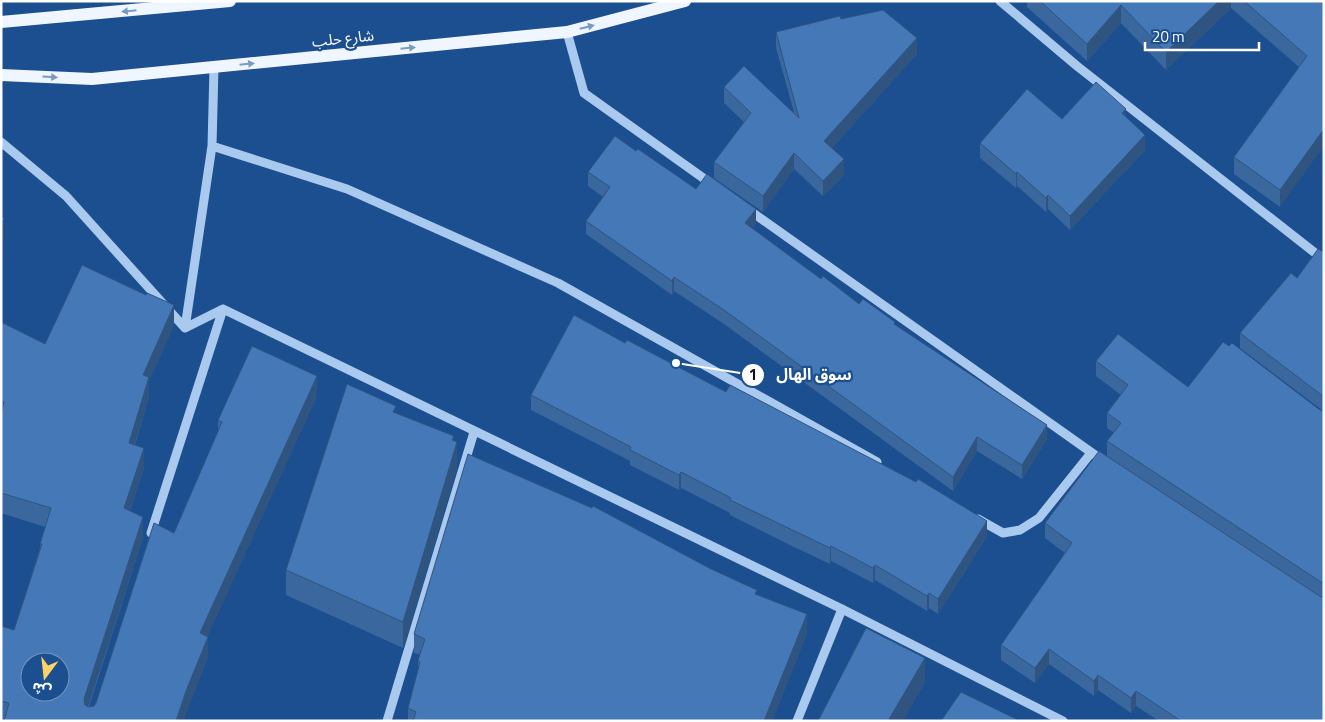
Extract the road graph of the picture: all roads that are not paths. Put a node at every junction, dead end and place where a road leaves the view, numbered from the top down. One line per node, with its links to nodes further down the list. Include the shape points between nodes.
1 (230, 1): 4 (main road, one-way to 4)
2 (685, 1): 5 (main road, شارع حلب, one-way to 2)
3 (1000, 1): 12 (street, via 1077,66)
4 (1, 22)
5 (567, 32): 6 (main road, شارع حلب, one-way to 5); 10 (street, via 584,93)
6 (214, 67): 7 (main road, شارع حلب, one-way to 6, via 92,79); 9 (street)
7 (1, 74)
8 (1, 142): 14 (street, via 66,196)
9 (212, 146): 14 (street); 16 (street, via 347,190 558,283)
10 (721, 190)
11 (737, 202): 17 (street, via 1098,458 1039,518 1020,530 1002,533)
12 (1324, 260)
13 (223, 309): 14 (street); 15 (street); 18 (street)
14 (185, 328)
15 (474, 432): 19 (street); 20 (street)
16 (889, 469)
17 (968, 513)
18 (148, 543)
19 (842, 609): 21 (street); 22 (street)
20 (387, 721)
21 (797, 721)
22 (1063, 721)

